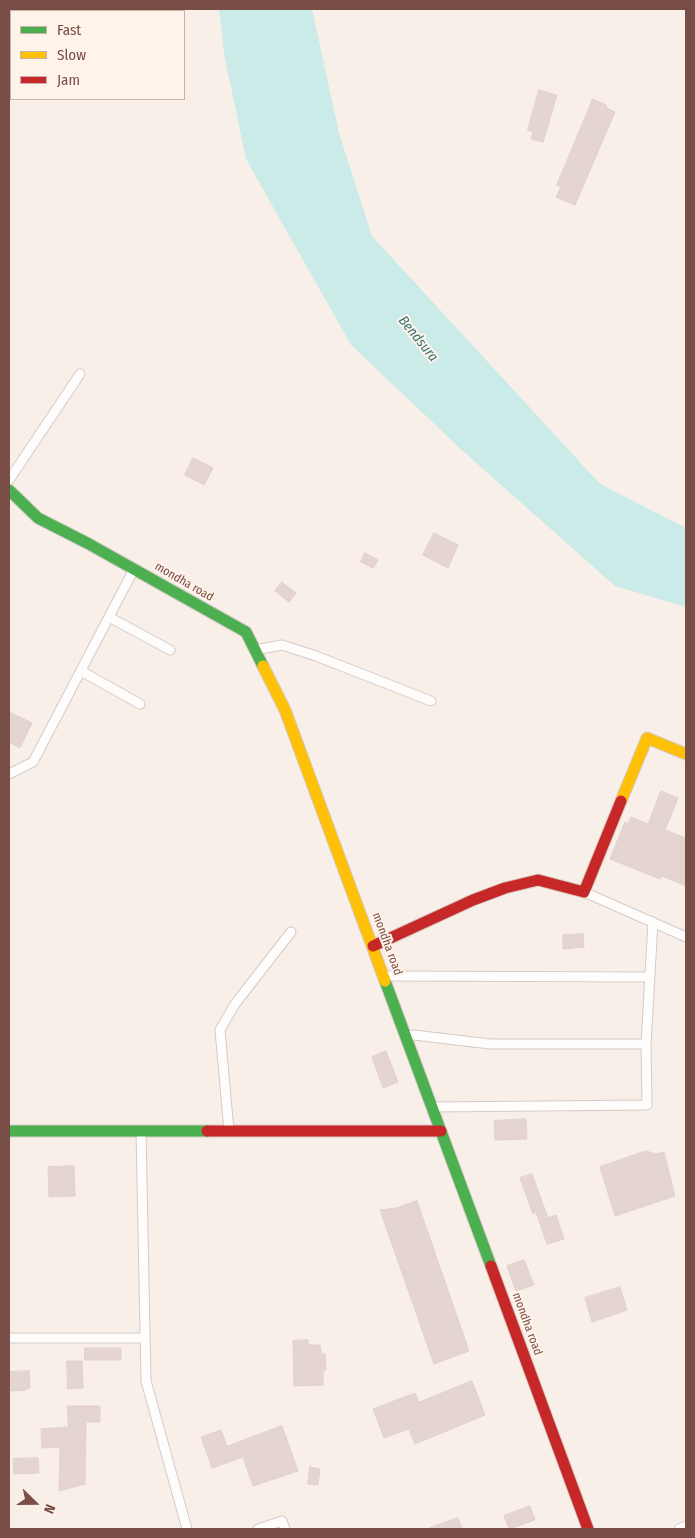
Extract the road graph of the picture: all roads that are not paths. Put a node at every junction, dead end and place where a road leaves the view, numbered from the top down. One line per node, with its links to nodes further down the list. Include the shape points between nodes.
1 (80, 374): 2 (street)
2 (9, 480)
3 (9, 490): 4 (street, mondha road, via 38,518)
4 (134, 569): 5 (street); 7 (street, mondha road, via 246,632)
5 (109, 617): 6 (street); 8 (street)
6 (170, 650)
7 (255, 650): 9 (street, via 282,645); 17 (street, mondha road, via 285,710)
8 (81, 671): 10 (street); 12 (street, via 33,762)
9 (431, 701)
10 (140, 704)
11 (686, 754): 13 (street, via 647,738)
12 (9, 774)
13 (584, 892): 14 (street); 17 (street, via 538,880 505,888)
14 (653, 922): 16 (street); 19 (street)
15 (291, 932): 25 (street, via 235,1004 220,1030)
16 (686, 937)
17 (373, 946): 18 (street, mondha road)
18 (384, 976): 19 (street); 20 (street, mondha road)
19 (649, 977): 21 (street)
20 (406, 1036): 21 (street, via 490,1044); 22 (street, mondha road)
21 (646, 1044): 22 (street, via 647,1105)
22 (432, 1107): 26 (street, mondha road)
23 (9, 1131): 24 (street)
24 (141, 1131): 25 (street); 28 (street)
25 (230, 1131): 26 (street)
26 (441, 1131): 33 (street, mondha road)
27 (9, 1338): 28 (street)
28 (145, 1338): 30 (street, via 146,1381)
29 (686, 1526): 34 (street)
30 (187, 1529)
31 (258, 1529): 32 (street, via 282,1521)
32 (285, 1529)
33 (588, 1529)
34 (679, 1529)

